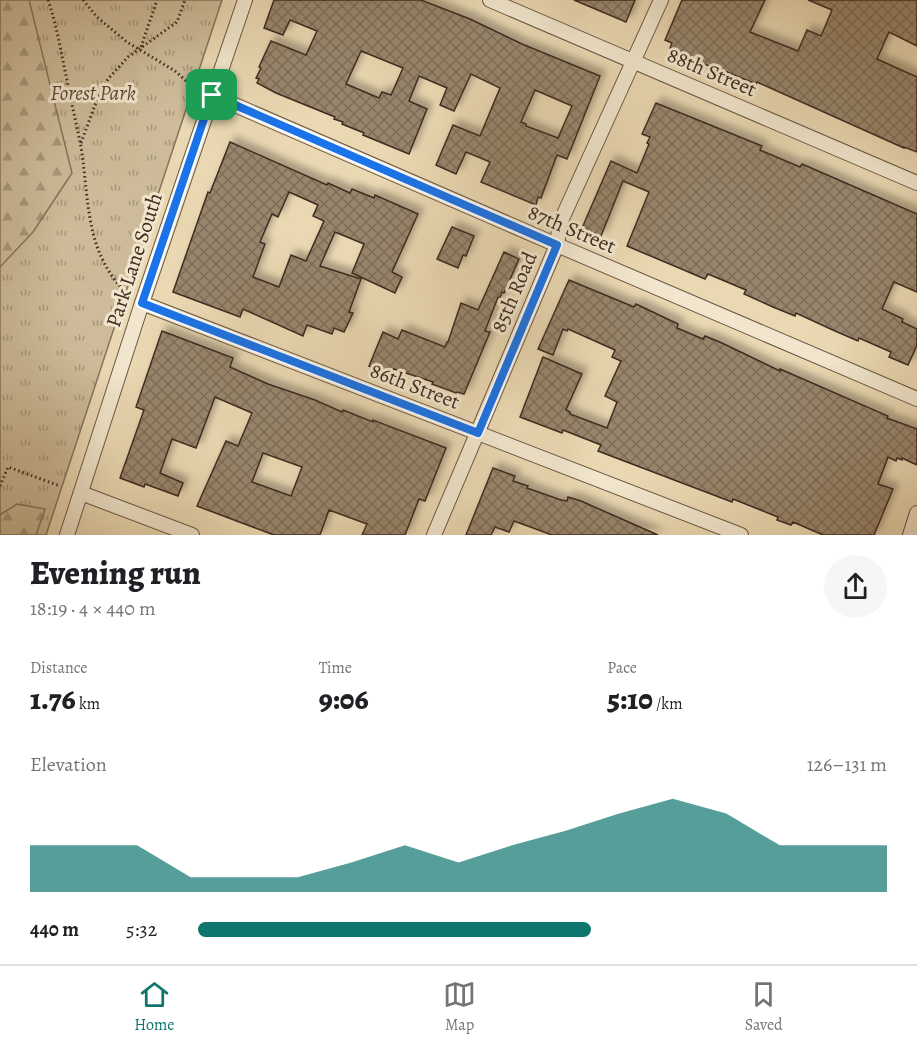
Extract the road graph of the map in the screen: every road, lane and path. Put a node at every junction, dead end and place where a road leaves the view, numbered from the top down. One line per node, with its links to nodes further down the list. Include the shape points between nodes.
1 (48, 0): 11 (path)
2 (83, 0): 8 (path, via 97,17)
3 (157, 0): 8 (path)
4 (185, 0): 8 (path, via 177,22)
5 (244, 0): 10 (street, Park Lane South)
6 (490, 0): 9 (street, 88th Street)
7 (661, 0): 9 (street, 85th Road)
8 (141, 49): 10 (path); 11 (path, via 108,79)
9 (634, 62): 12 (street, 88th Street); 13 (street, 85th Road, via 560,223)
10 (206, 92): 13 (street, 87th Street); 15 (street, Park Lane South)
11 (80, 145): 14 (path, via 98,253)
12 (917, 183)
13 (557, 245): 16 (street, 87th Street); 17 (street, 85th Road)
14 (129, 296)
15 (142, 303): 17 (street, 86th Street); 20 (street, Park Lane South)
16 (917, 399)
17 (478, 433): 24 (street, 85th Road); 25 (street, 86th Street)
18 (0, 486): 19 (path, via 8,467)
19 (60, 486)
20 (81, 493): 22 (street); 23 (street, Park Lane South)
21 (917, 513): 26 (street)
22 (187, 534)
23 (67, 535)
24 (434, 535)
25 (741, 535)
26 (910, 535)

